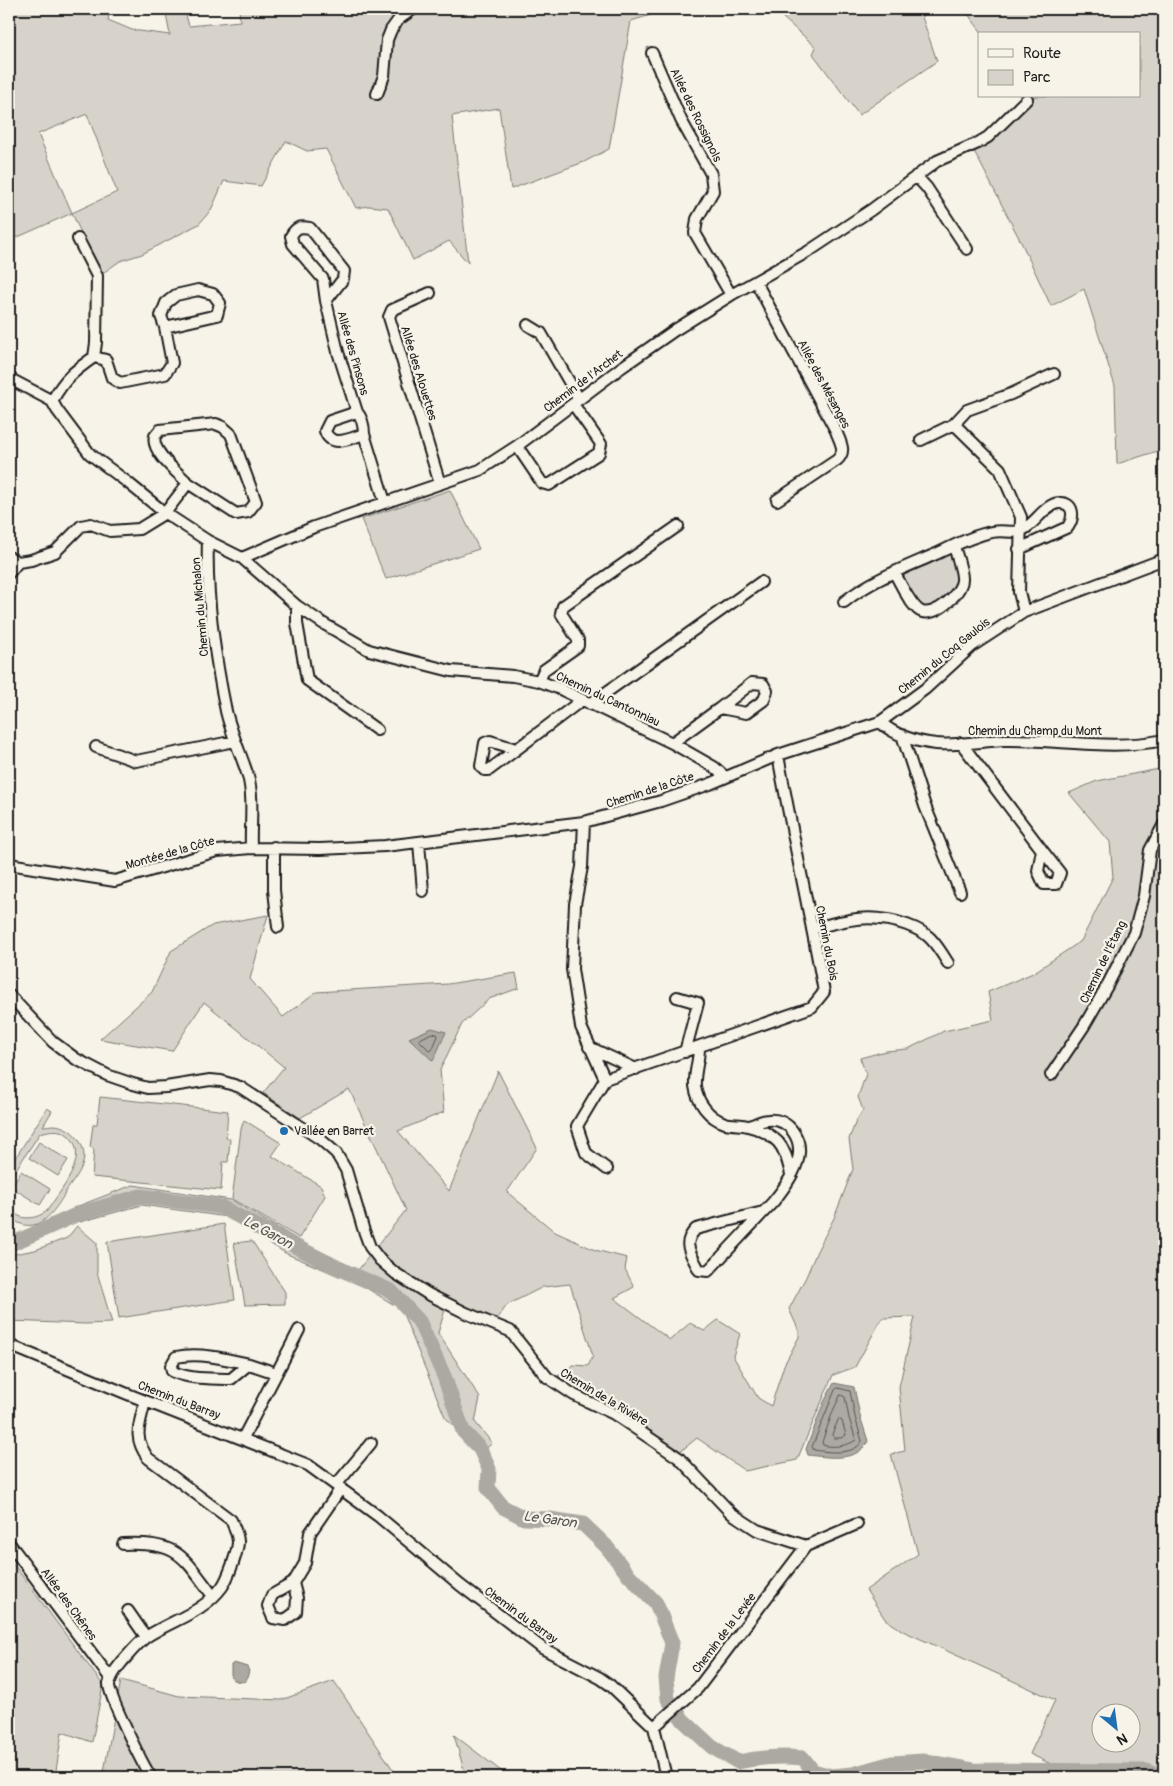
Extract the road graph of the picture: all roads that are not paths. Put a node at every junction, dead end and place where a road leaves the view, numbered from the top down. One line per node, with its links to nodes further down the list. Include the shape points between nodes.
1 (413, 9): 3 (street, via 391,30 384,76)
2 (652, 53): 10 (street, Allée des Rossignols, via 681,120 712,179 712,191 697,219 695,233)
3 (377, 94)
4 (1027, 99): 5 (street, Chemin de l'Archet, via 988,137 937,161)
5 (916, 176): 7 (street); 8 (street, Chemin de l'Archet, via 871,210)
6 (78, 239): 14 (street, via 96,276)
7 (967, 248)
8 (756, 282): 10 (street, Chemin de l'Archet); 26 (street, Allée des Mésanges, via 843,450 837,460)
9 (430, 293): 25 (street, Allée des Alouettes, via 392,310 389,317)
10 (731, 294): 18 (street, Chemin de l'Archet)
11 (326, 301): 11 (street, Allée des Pinsons, via 343,279 344,271 310,228 301,227 292,236 293,244 323,279); 19 (street, Allée des Pinsons)
12 (528, 325): 18 (street, via 541,333)
13 (165, 327): 13 (street, via 218,315 220,302 213,294 198,290 176,295 166,303 161,316); 14 (street, via 172,363 165,374 120,383 112,378 106,360)
14 (94, 357): 17 (street, via 62,383)
15 (1054, 374): 20 (street, via 967,410)
16 (9, 377): 17 (street)
17 (52, 401): 28 (street, Chemin du Michalon, via 90,454)
18 (576, 402): 23 (street, Chemin de l'Archet); 23 (street, via 601,444 599,453 549,485 542,483)
19 (357, 412): 21 (street, Allée des Pinsons, via 361,416); 21 (street, Allée des Pinsons, via 330,421 326,436 332,442 338,442)
20 (954, 424): 22 (street); 30 (street, via 1000,469 1021,517)
21 (364, 434): 27 (street, Allée des Pinsons)
22 (921, 440)
23 (516, 446): 25 (street, Chemin de l'Archet, via 480,470)
24 (188, 483): 24 (street, via 236,514 248,512 256,502 231,434 216,424 160,430 155,436 155,447); 28 (street)
25 (440, 484): 27 (street, Chemin de l'Archet)
26 (778, 500)
27 (385, 502): 34 (street, Chemin de l'Archet, via 314,526)
28 (165, 513): 31 (street, Chemin du Michalon); 36 (street, via 139,529 110,531 91,524 81,526 55,552 31,560)
29 (678, 526): 43 (street, via 563,606 561,613 578,640 578,646 544,670)
30 (1021, 531): 32 (street, via 993,532); 33 (street); 33 (street, via 1053,504 1061,502 1073,512 1073,520 1068,527)
31 (208, 541): 34 (street, Chemin du Cantonniau); 50 (street, Chemin du Michalon, via 213,628 226,712)
32 (954, 546): 37 (street); 37 (street, via 962,580 956,593 937,611 930,614 914,606)
33 (1019, 549): 42 (street, via 1019,592)
34 (242, 558): 41 (street, Chemin du Cantonniau)
35 (1164, 559): 42 (street, Chemin du Coq Gaulois)
36 (13, 560): 38 (street)
37 (894, 572): 40 (street, via 859,590)
38 (9, 573)
39 (761, 582): 44 (street)
40 (844, 602)
41 (297, 606): 43 (street, Chemin du Cantonniau, via 369,650 451,671); 47 (street, via 307,680)
42 (1024, 612): 46 (street, Chemin du Coq Gaulois, via 972,646 925,689)
43 (539, 681): 44 (street, Chemin du Cantonniau)
44 (586, 702): 51 (street, Chemin du Cantonniau); 54 (street)
45 (720, 708): 51 (street)
46 (880, 722): 48 (street, Chemin du Champ du Mont); 55 (street, Chemin de la Côte)
47 (377, 730)
48 (902, 735): 52 (street, Chemin du Champ du Mont, via 922,742); 65 (street, via 925,806)
49 (1164, 740): 52 (street, Chemin du Champ du Mont, via 1145,744 1005,740)
50 (234, 741): 53 (street, via 136,761); 61 (street, Chemin du Michalon, via 248,777)
51 (672, 743): 56 (street, Chemin du Cantonniau)
52 (961, 743): 62 (street)
53 (96, 747)
54 (516, 749)
55 (778, 755): 56 (street, Chemin de la Côte); 67 (street, Chemin du Bois)
56 (725, 777): 57 (street, Chemin de la Côte, via 661,802)
57 (584, 822): 59 (street, Chemin de la Côte); 71 (street, via 572,968 581,1027)
58 (1164, 824): 75 (street, Chemin de l'Étang, via 1150,850 1144,896 1134,933 1084,1026)
59 (418, 843): 60 (street, Chemin de la Côte, via 364,848); 64 (street)
60 (274, 847): 61 (street, Chemin de la Côte); 66 (street)
61 (250, 848): 63 (street, Montée de la Côte, via 217,851 115,881)
62 (1042, 850)
63 (9, 864)
64 (423, 890)
65 (960, 892)
66 (278, 927)
67 (812, 929): 68 (street, via 852,919 894,920 931,938); 72 (street, Chemin du Bois, via 824,992 812,1007)
68 (948, 963)
69 (9, 995): 92 (street, Chemin de la Rivière, via 53,1042 76,1059 107,1075 148,1088 221,1081 240,1087 320,1139 336,1153 346,1170 370,1248 395,1273 428,1294 510,1332 547,1377 574,1395 614,1414 679,1458 732,1513 757,1530)
70 (677, 997): 73 (street, via 698,1003)
71 (589, 1047): 74 (street); 76 (street)
72 (699, 1048): 73 (street, Chemin du Bois); 77 (street, via 695,1086 705,1110 725,1122)
73 (685, 1052): 74 (street, Chemin du Bois)
74 (636, 1069): 76 (street, Chemin du Bois)
75 (1051, 1075)
76 (605, 1079): 78 (street, via 577,1126 586,1153)
77 (750, 1126): 79 (street, via 767,1133 779,1143 786,1154); 79 (street, via 767,1120 789,1126 799,1147 799,1158)
78 (607, 1169)
79 (791, 1174): 80 (street, via 782,1191)
80 (762, 1212): 80 (street, via 696,1228 687,1245 699,1270 708,1271)
81 (299, 1330): 84 (street)
82 (9, 1345): 85 (street, Chemin du Barray)
83 (249, 1364): 83 (street, via 231,1379 180,1376 172,1371 171,1366 176,1357 184,1356); 84 (street)
84 (276, 1373): 86 (street)
85 (145, 1401): 86 (street, Chemin du Barray); 94 (street, via 138,1435 140,1446 148,1458 231,1520 237,1534 239,1546 227,1577)
86 (243, 1438): 88 (street, Chemin du Barray, via 308,1465)
87 (371, 1443): 88 (street)
88 (339, 1487): 93 (street, via 310,1533 305,1563); 98 (street, Chemin du Barray, via 542,1648 610,1685)
89 (857, 1524): 92 (street)
90 (9, 1543): 97 (street, Allée des Chênes)
91 (123, 1544): 94 (street, via 146,1543 169,1548 182,1557)
92 (806, 1546): 98 (street, Chemin de la Levée, via 698,1688)
93 (293, 1583)
94 (213, 1596): 96 (street, via 188,1615)
95 (128, 1611): 96 (street)
96 (146, 1637): 97 (street, via 134,1647)
97 (110, 1679): 99 (street, via 108,1687)
98 (654, 1727): 100 (street)
99 (151, 1777)
100 (666, 1777)

